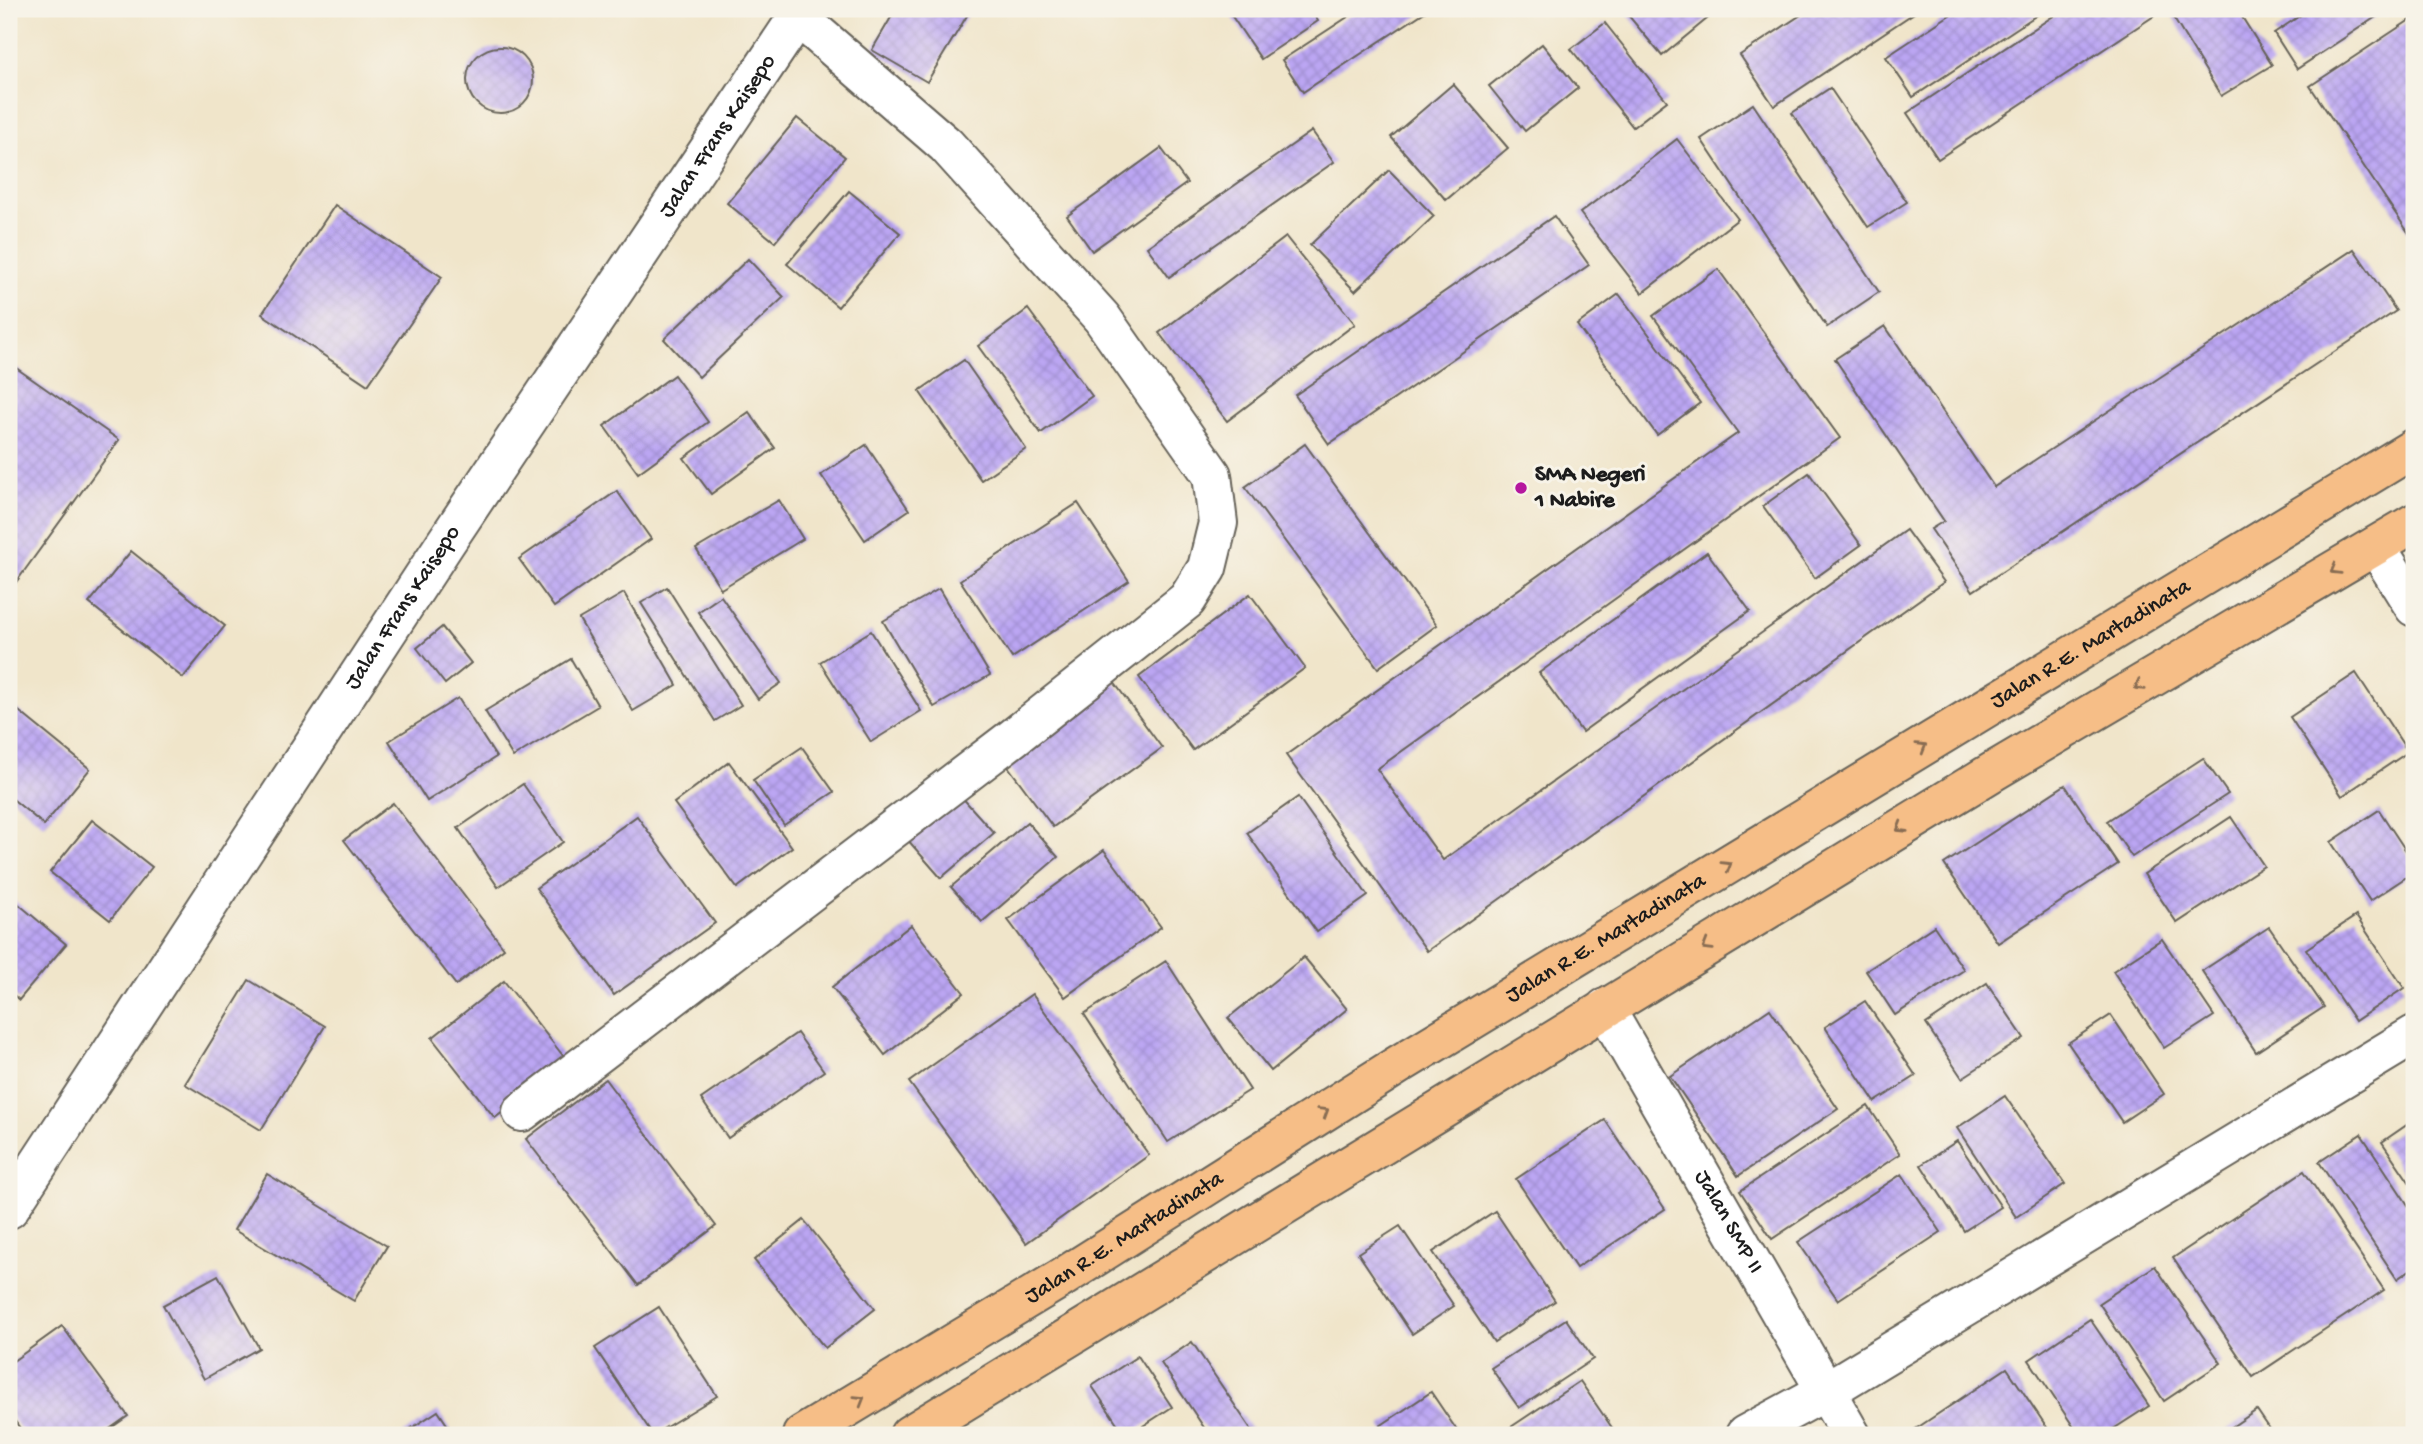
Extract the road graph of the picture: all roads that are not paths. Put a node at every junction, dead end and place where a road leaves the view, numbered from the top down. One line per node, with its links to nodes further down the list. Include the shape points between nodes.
1 (800, 13): 8 (street, via 946,145 1102,318 1212,475 1218,523 1207,568 1176,609); 11 (street, Jalan Frans Kaisepo)
2 (2414, 448): 9 (highway, Jalan R.E. Martadinata, one-way to 2)
3 (2414, 523): 4 (highway)
4 (2376, 546): 5 (street); 6 (highway, one-way to 6)
5 (2414, 607)
6 (1605, 1008): 10 (highway); 12 (street, Jalan SMP II)
7 (2414, 1035): 12 (street)
8 (522, 1112)
9 (1293, 1132): 10 (highway); 13 (highway, Jalan R.E. Martadinata, one-way to 9)
10 (1324, 1179): 14 (highway)
11 (9, 1209)
12 (1826, 1391): 15 (street); 16 (street, Jalan SMP II)
13 (802, 1435)
14 (909, 1435)
15 (1745, 1435)
16 (1851, 1435)

